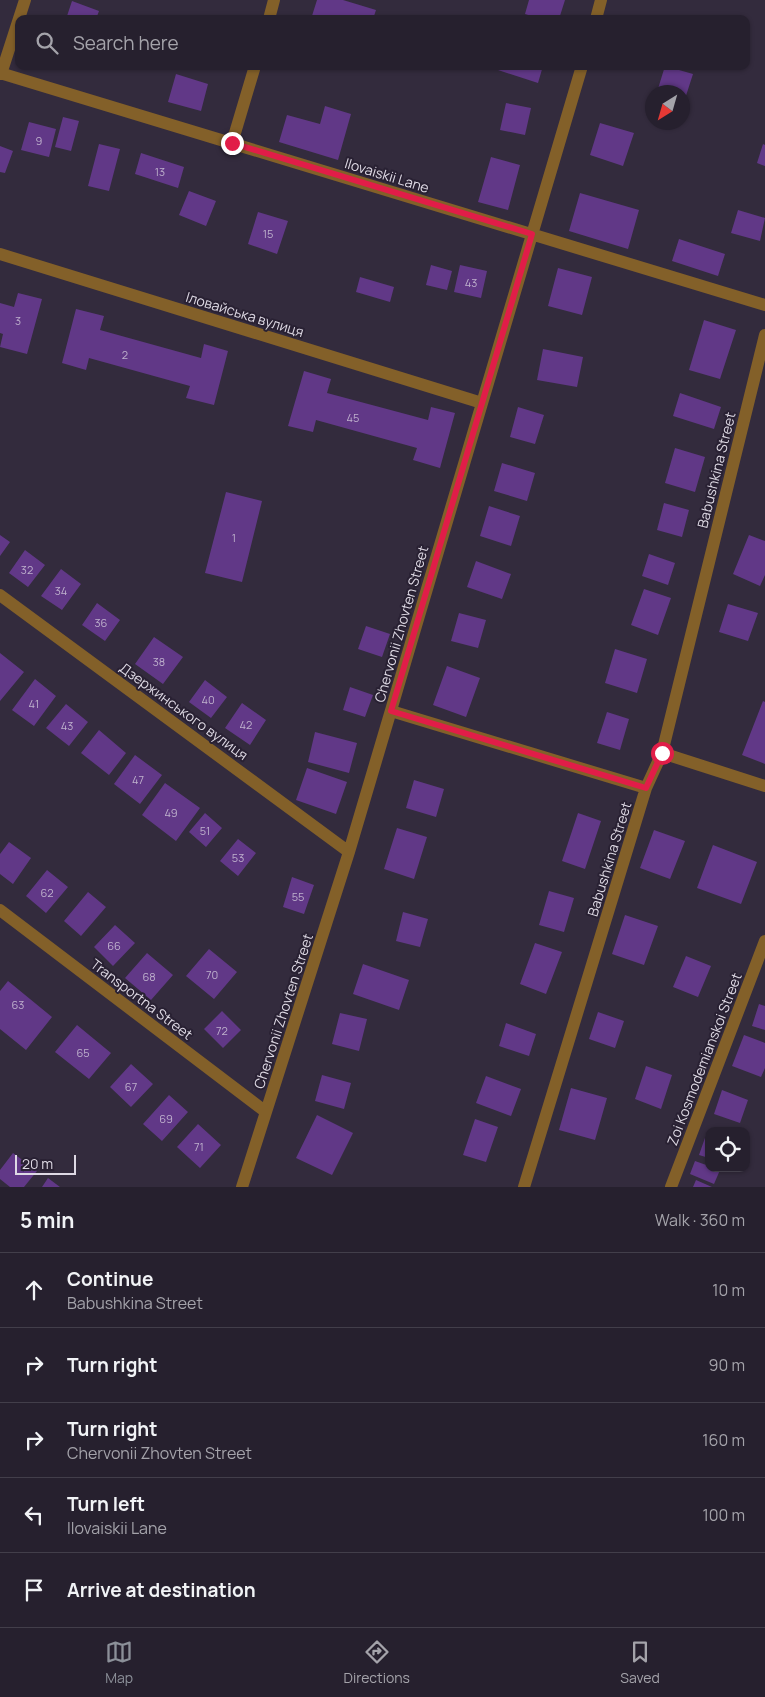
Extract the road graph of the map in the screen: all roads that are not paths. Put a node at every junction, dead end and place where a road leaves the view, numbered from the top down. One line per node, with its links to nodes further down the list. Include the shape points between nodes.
1 (24, 0): 4 (street)
2 (274, 0): 5 (street)
3 (601, 0): 6 (street)
4 (19, 15)
5 (270, 15)
6 (597, 15)
7 (15, 29): 10 (street)
8 (254, 70): 11 (street)
9 (581, 70): 12 (street, Chervonii Zhovten Street)
10 (1, 73): 11 (street, Ilovaiskii Lane)
11 (232, 143): 12 (street, Ilovaiskii Lane)
12 (532, 234): 14 (street, Ilovaiskii Lane); 16 (street, Chervonii Zhovten Street)
13 (0, 254): 16 (street, Іловайська вулиця)
14 (765, 305)
15 (765, 335): 19 (street, Babushkina Street)
16 (482, 403): 18 (street, Chervonii Zhovten Street)
17 (0, 595): 22 (street, Дзержинського вулиця)
18 (391, 711): 21 (street); 22 (street, Chervonii Zhovten Street)
19 (662, 753): 20 (street); 21 (street, Babushkina Street)
20 (765, 786)
21 (646, 788): 27 (street, Babushkina Street)
22 (349, 852): 25 (street, Chervonii Zhovten Street)
23 (0, 910): 25 (street, Transportna Street)
24 (765, 941): 28 (street, Zoi Kosmodemianskoi Street)
25 (266, 1112): 26 (street, Chervonii Zhovten Street)
26 (242, 1187)
27 (524, 1187)
28 (671, 1187)

